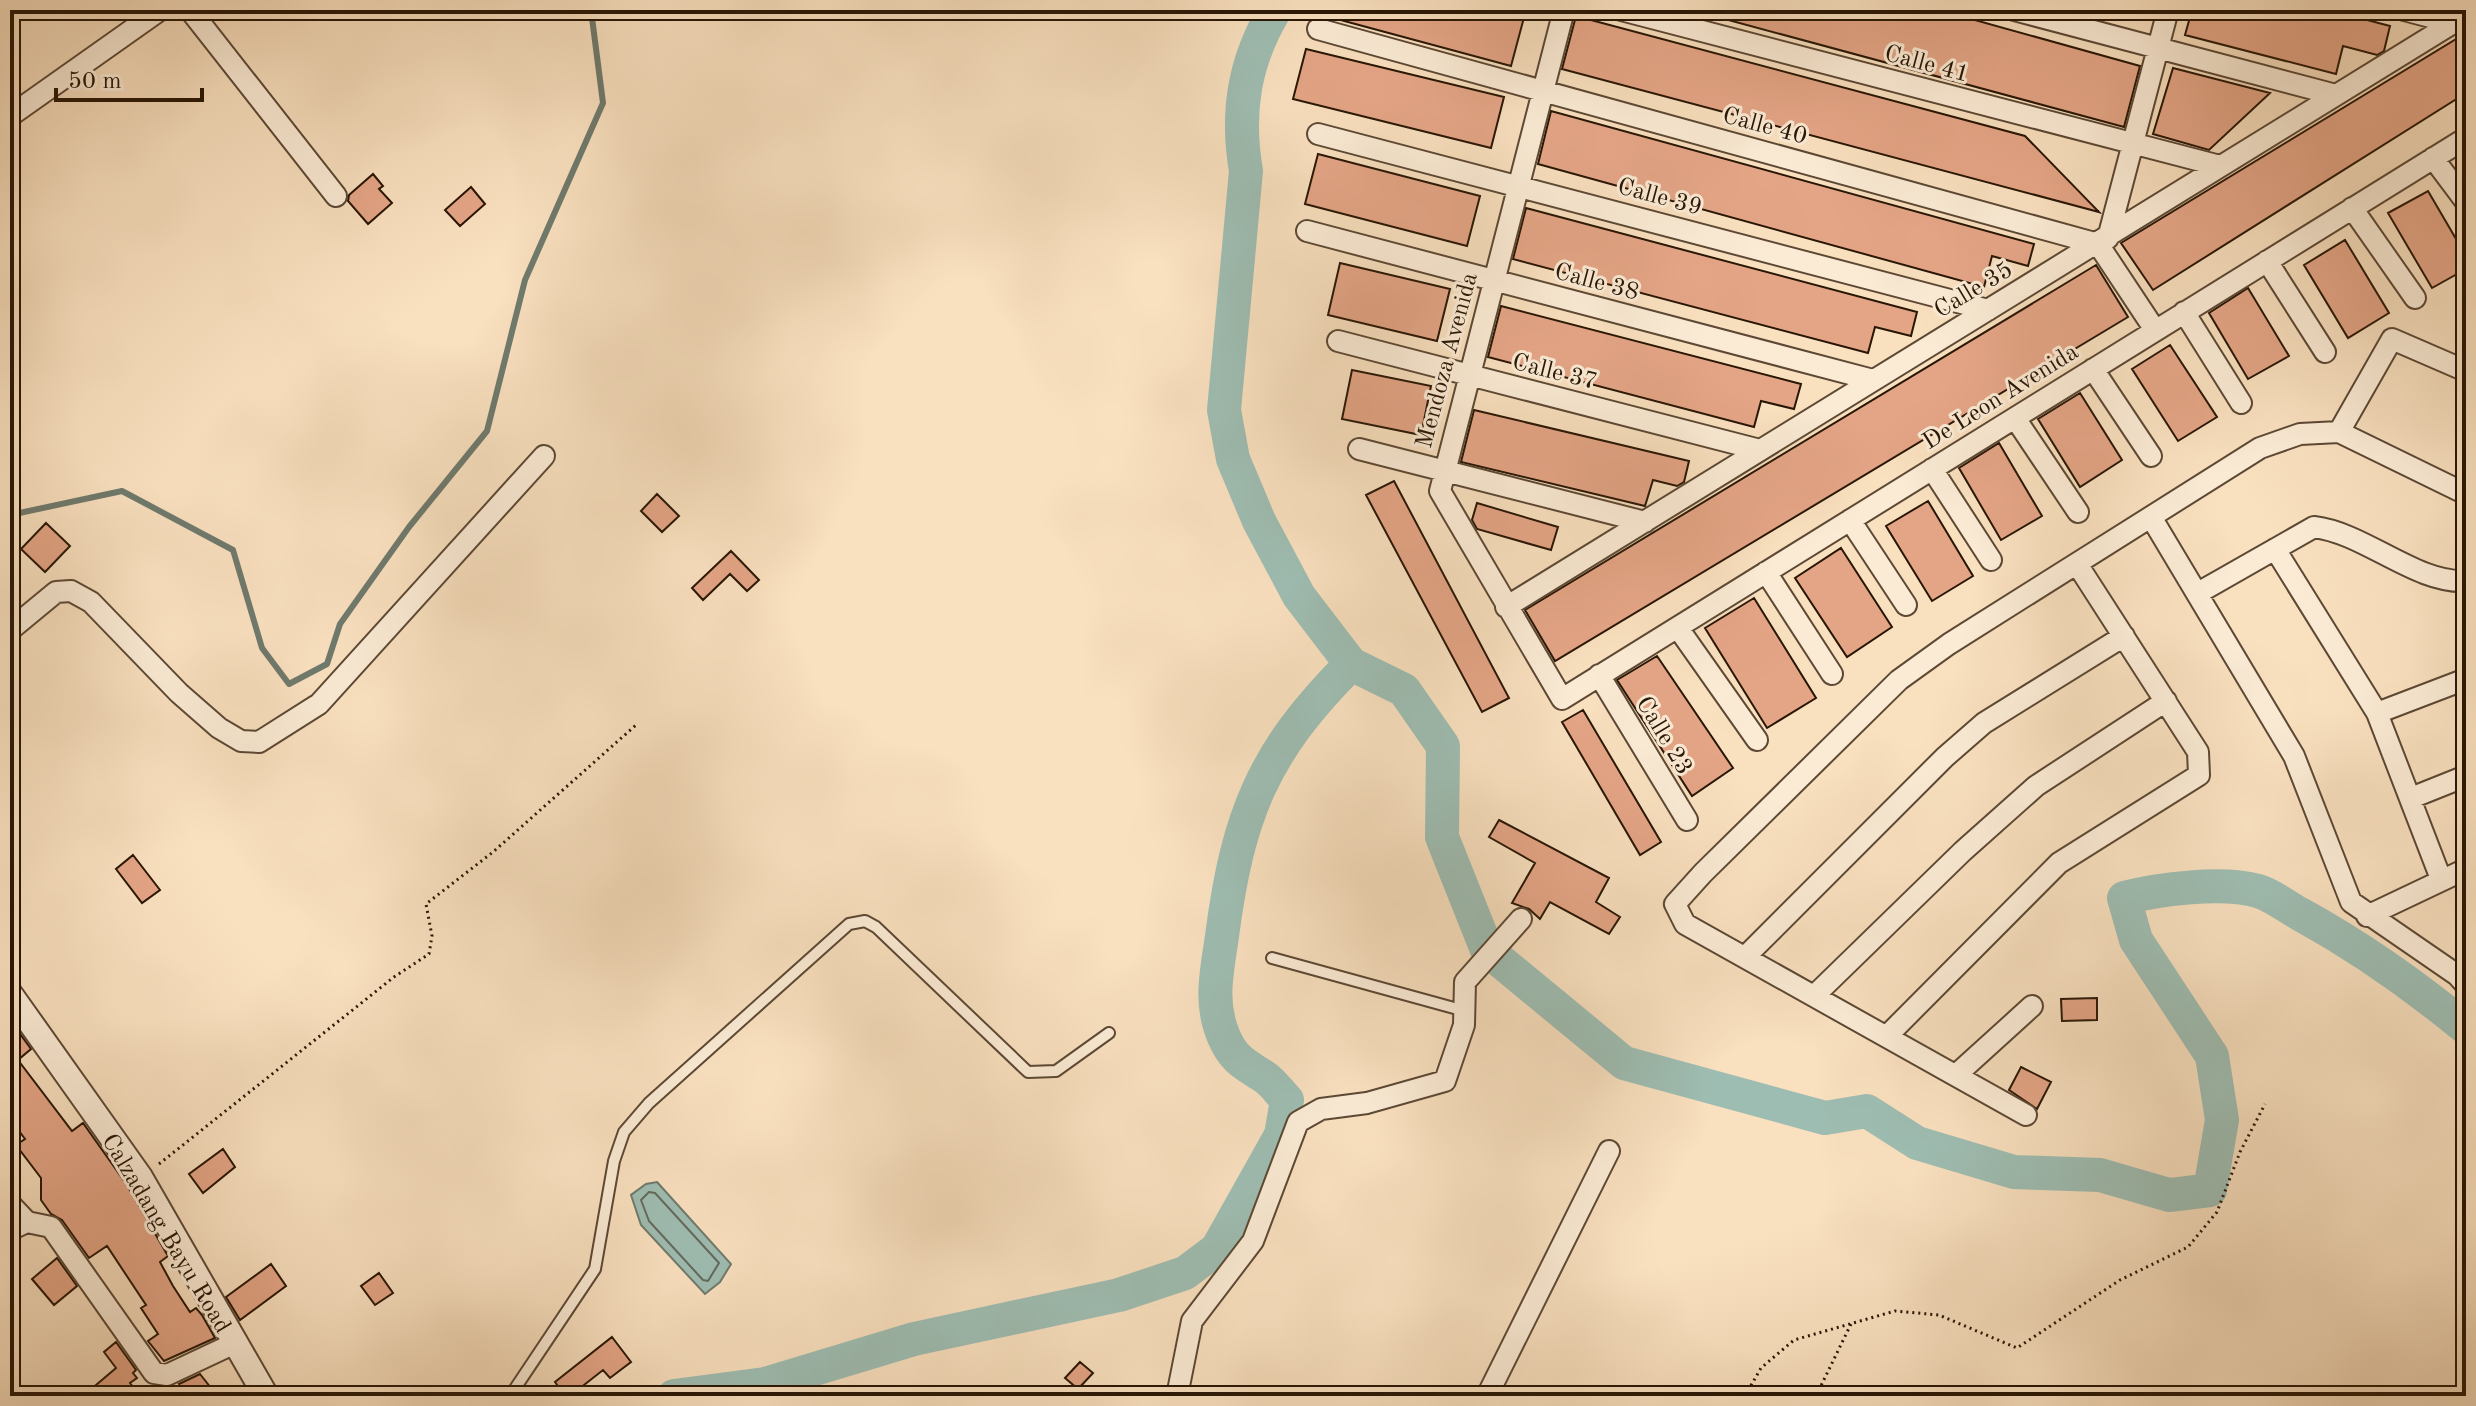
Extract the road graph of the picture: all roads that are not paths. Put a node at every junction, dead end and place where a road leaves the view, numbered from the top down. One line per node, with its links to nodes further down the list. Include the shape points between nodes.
1 (160, 10): 13 (street)
2 (190, 10): 20 (street)
3 (1564, 10): 11 (street, Mendoza Avenida)
4 (1621, 10): 16 (street, Calle 41)
5 (2014, 10): 10 (street)
6 (2168, 10): 10 (street)
7 (2404, 10): 8 (street)
8 (2460, 19): 12 (street, Calle 35)
9 (1318, 29): 11 (street, Calle 40)
10 (2158, 48): 12 (street); 16 (street)
11 (1543, 91): 19 (street, Mendoza Avenida); 24 (street, Calle 40)
12 (2336, 95): 18 (street, Calle 35)
13 (10, 116)
14 (1318, 134): 19 (street, Calle 39)
15 (2466, 138): 17 (street, De Leon Avenida)
16 (2133, 143): 18 (street, Calle 41); 24 (street)
17 (2433, 158): 21 (street); 22 (street, De Leon Avenida)
18 (2220, 166): 24 (street, Calle 35)
19 (1519, 185): 26 (street, Mendoza Avenida); 28 (street, Calle 39)
20 (336, 196)
21 (2466, 202)
22 (2352, 208): 25 (street, De Leon Avenida); 27 (street)
23 (1307, 231): 26 (street, Calle 38)
24 (2103, 241): 28 (street, Calle 35); 30 (street)
25 (2267, 261): 29 (street, De Leon Avenida); 32 (street)
26 (1494, 281): 35 (street, Mendoza Avenida); 36 (street, Calle 38)
27 (2415, 298)
28 (1988, 310): 36 (street, Calle 35)
29 (2184, 312): 30 (street, De Leon Avenida); 37 (street)
30 (2155, 330): 33 (street, De Leon Avenida)
31 (1338, 341): 35 (street, Calle 37)
32 (2325, 352)
33 (2093, 369): 38 (street, De Leon Avenida); 43 (street)
34 (2466, 371): 39 (street, via 2392,339)
35 (1469, 375): 41 (street, Calle 37); 45 (street, Mendoza Avenida)
36 (1873, 380): 41 (street, Calle 35)
37 (2241, 403)
38 (2015, 418): 44 (street, De Leon Avenida); 47 (street)
39 (2339, 432): 46 (street); 48 (street, via 2300,434 2260,448)
40 (1359, 449): 45 (street)
41 (1760, 450): 50 (street, Calle 35)
42 (544, 456): 60 (street, via 319,704 259,742 241,741 219,728 91,602 71,591 56,592)
43 (2151, 456)
44 (1932, 469): 49 (street, De Leon Avenida); 52 (street)
45 (1444, 471): 50 (street); 58 (street, Mendoza Avenida, via 1440,491)
46 (2466, 494)
47 (2078, 512)
48 (2151, 517): 53 (street); 56 (street)
49 (1850, 520): 54 (street, De Leon Avenida); 57 (street)
50 (1645, 522): 58 (street, Calle 35)
51 (2275, 549): 55 (street, via 2314,527 2333,529 2437,577); 56 (street); 67 (street)
52 (1991, 560)
53 (2077, 564): 61 (street); 76 (street, via 1899,680 1675,904 1685,924)
54 (1766, 572): 59 (street, De Leon Avenida); 62 (street)
55 (2466, 581)
56 (2198, 593): 74 (street, via 2294,756 2351,902)
57 (1906, 605)
58 (1506, 607): 65 (street, Mendoza Avenida)
59 (1678, 628): 63 (street, De Leon Avenida); 68 (street)
60 (10, 630)
61 (2124, 636): 66 (street); 76 (street, via 1984,723)
62 (1832, 674)
63 (1599, 675): 65 (street, De Leon Avenida); 71 (street, Calle 23)
64 (2466, 679): 67 (street)
65 (1562, 699)
66 (2166, 701): 80 (street, via 2036,786); 84 (street, via 2198,752 2199,775 2059,863)
67 (2377, 713): 70 (street)
68 (1757, 740)
69 (2466, 776): 70 (street)
70 (2411, 798): 73 (street)
71 (1687, 820)
72 (2466, 869): 73 (street)
73 (2441, 879): 74 (street)
74 (2367, 916): 78 (street)
75 (1521, 919): 82 (street, via 1465,982)
76 (1745, 957): 80 (street)
77 (1272, 958): 82 (lane)
78 (2463, 977)
79 (10, 994): 90 (street, Calzadang Bayu Road, via 140,1177)
80 (1814, 996): 84 (street)
81 (2032, 1006): 85 (street)
82 (1465, 1011): 93 (street, via 1445,1081 1367,1103 1321,1109 1298,1122 1253,1241 1192,1321)
83 (1109, 1033): 92 (lane, via 1056,1071 1028,1072 876,927 865,921 849,924 649,1103 624,1132 595,1269)
84 (1887, 1036): 85 (street)
85 (1956, 1075): 86 (street)
86 (2026, 1115)
87 (1609, 1151): 94 (street)
88 (10, 1204): 89 (street)
89 (18, 1226): 90 (street, via 51,1227 154,1373 167,1375)
90 (233, 1344): 91 (street, Calzadang Bayu Road)
91 (266, 1396)
92 (510, 1396)
93 (1177, 1396)
94 (1487, 1396)

